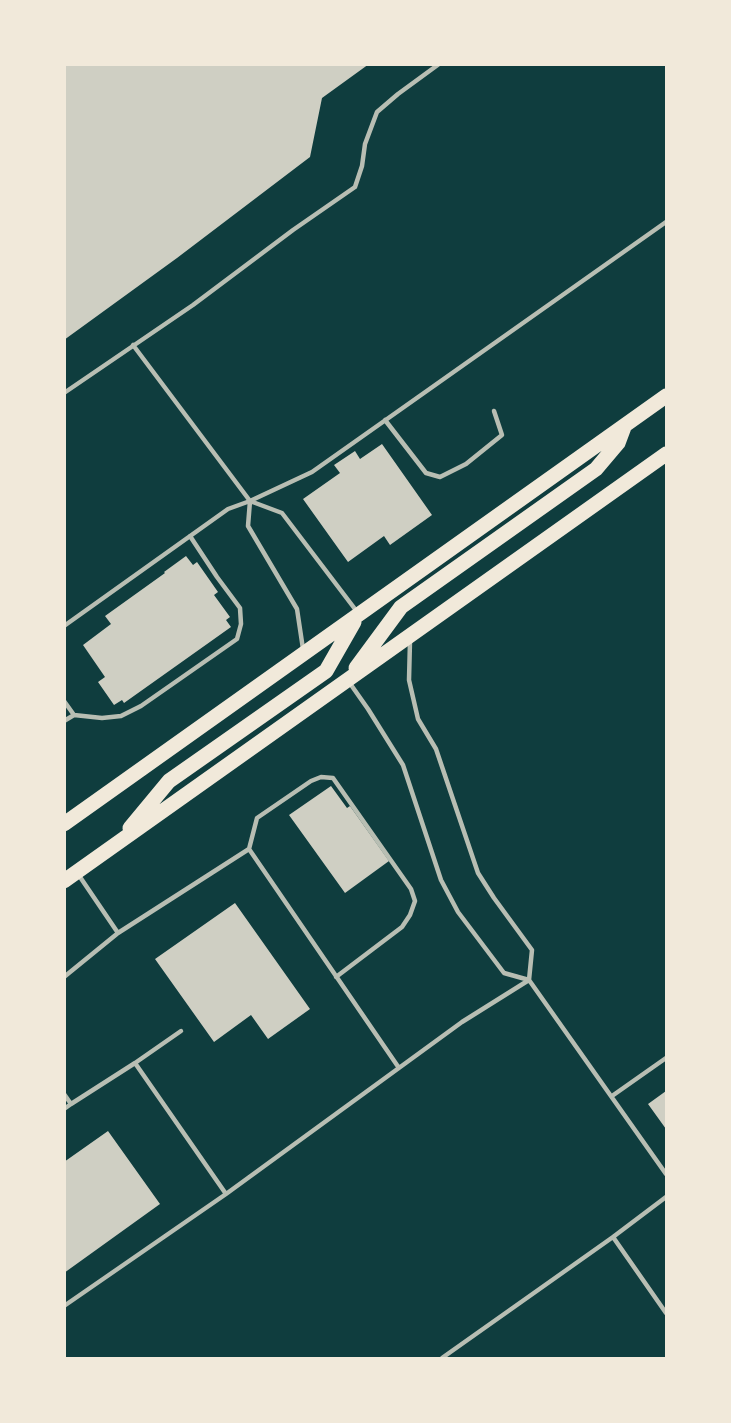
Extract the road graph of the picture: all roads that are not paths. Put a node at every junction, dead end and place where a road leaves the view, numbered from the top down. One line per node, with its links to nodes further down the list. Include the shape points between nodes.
1 (439, 64): 3 (lane, via 377,112 355,187)
2 (666, 222): 7 (lane)
3 (133, 345): 4 (lane); 10 (lane)
4 (64, 393)
5 (666, 396): 8 (main road)
6 (494, 411): 7 (lane, via 502,435 466,464 440,477 426,473)
7 (385, 420): 10 (lane, via 312,472)
8 (625, 426): 12 (main road); 16 (main road, via 618,443 596,469 401,607)
9 (666, 454): 14 (main road)
10 (250, 501): 11 (lane, via 228,509); 12 (lane, via 282,513); 15 (lane, via 248,526 297,609)
11 (190, 536): 13 (lane); 18 (lane, via 240,608 237,639 121,716)
12 (359, 615): 15 (main road); 21 (main road, via 326,671 169,781)
13 (64, 626)
14 (410, 636): 16 (main road); 27 (lane, via 409,680 418,719 436,749 478,873 532,950)
15 (303, 654): 20 (main road)
16 (348, 680): 21 (main road); 27 (lane, via 403,765 441,880 458,912 504,973)
17 (64, 701): 18 (lane)
18 (74, 715): 19 (lane)
19 (64, 722)
20 (64, 824)
21 (117, 844): 23 (main road)
22 (249, 849): 24 (lane); 26 (lane); 26 (lane, via 256,818 311,781 333,778 411,889 415,901 402,927)
23 (70, 877): 24 (lane)
24 (118, 933): 25 (lane)
25 (64, 977)
26 (336, 977): 31 (lane)
27 (529, 980): 31 (lane); 33 (lane)
28 (181, 1031): 30 (lane)
29 (666, 1058): 33 (lane)
30 (135, 1063): 34 (lane); 37 (lane)
31 (399, 1068): 37 (lane)
32 (64, 1094): 34 (lane)
33 (612, 1096): 36 (lane)
34 (72, 1104): 35 (lane)
35 (64, 1109)
36 (666, 1174)
37 (226, 1194): 40 (lane)
38 (666, 1197): 39 (lane)
39 (613, 1237): 41 (lane); 42 (lane)
40 (64, 1306)
41 (666, 1313)
42 (442, 1359)

